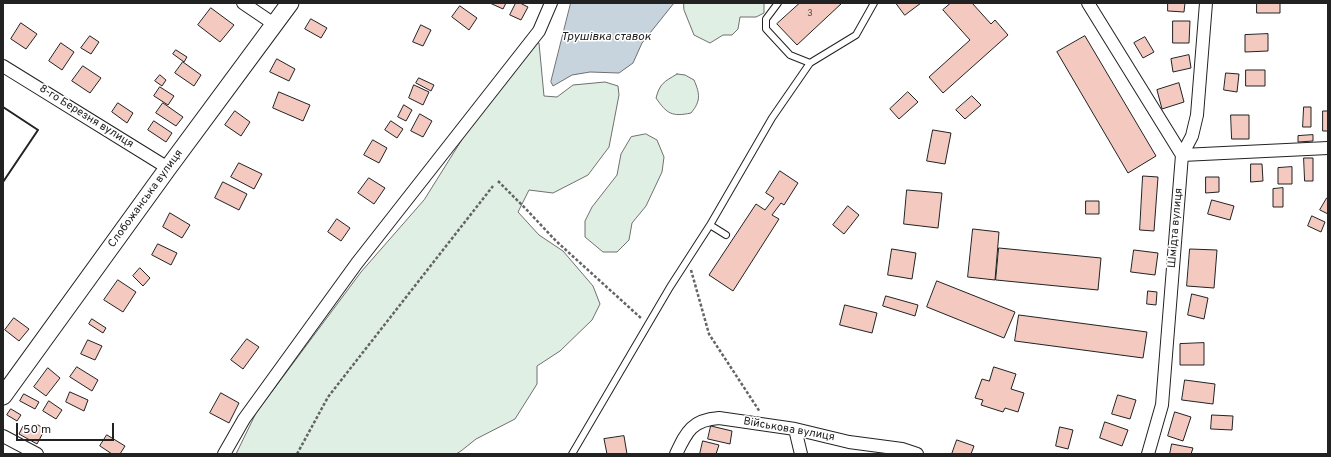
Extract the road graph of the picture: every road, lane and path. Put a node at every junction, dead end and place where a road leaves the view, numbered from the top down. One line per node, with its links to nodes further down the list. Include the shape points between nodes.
1 (243, 3): 8 (street)
2 (290, 3): 8 (street, Слобожанська вулиця)
3 (551, 3): 25 (street, via 539,32 356,263 244,419)
4 (778, 3): 9 (lane, via 766,19 766,29 790,55)
5 (874, 3): 9 (lane, via 856,35)
6 (1088, 3): 12 (street)
7 (1206, 3): 12 (street, Шмідта вулиця, via 1197,115 1192,136)
8 (274, 24): 13 (street, Слобожанська вулиця)
9 (810, 63): 16 (lane, via 772,118)
10 (3, 66): 13 (street, 8-го Березня вулиця)
11 (1328, 148): 12 (street)
12 (1182, 155): 31 (street, Шмідта вулиця, via 1162,406)
13 (168, 168): 20 (street, Слобожанська вулиця)
14 (498, 181): 19 (path, via 556,241)
15 (493, 186): 26 (path, via 328,397)
16 (710, 225): 17 (lane); 18 (lane)
17 (726, 235)
18 (688, 259): 19 (lane); 21 (path, via 709,334)
19 (648, 324): 27 (lane)
20 (3, 396)
21 (769, 425): 22 (street, Військова вулиця); 28 (street, Військова вулиця, via 719,418 708,419 690,429)
22 (795, 429): 29 (street); 30 (street, Військова вулиця)
23 (3, 436): 24 (street)
24 (36, 454)
25 (224, 454)
26 (297, 454)
27 (572, 454)
28 (676, 454)
29 (801, 454)
30 (917, 454)
31 (1148, 454)

